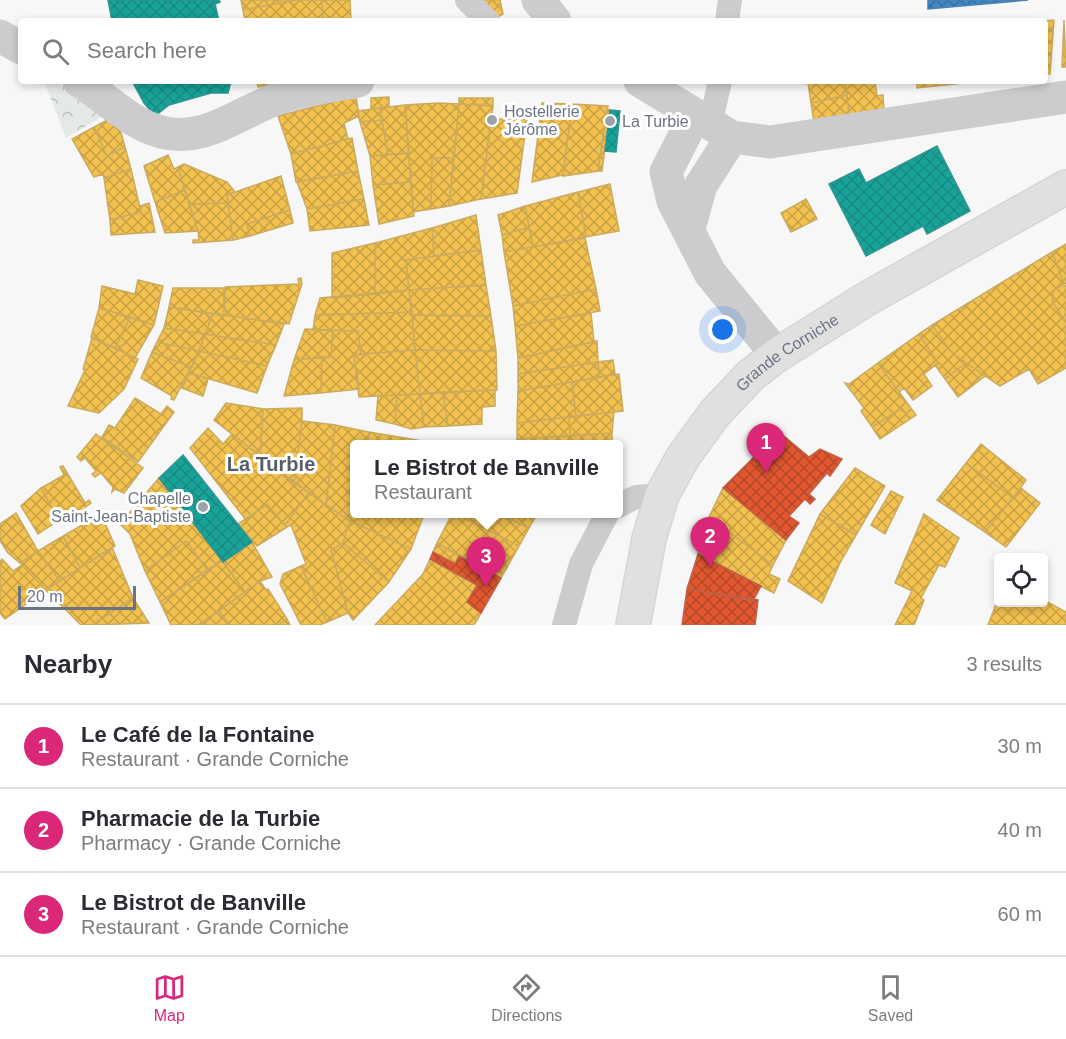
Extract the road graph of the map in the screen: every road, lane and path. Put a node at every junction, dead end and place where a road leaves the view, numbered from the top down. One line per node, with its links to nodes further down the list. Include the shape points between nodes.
1 (467, 0): 4 (lane)
2 (538, 0): 5 (street)
3 (730, 0): 6 (lane)
4 (485, 18)
5 (553, 18)
6 (727, 18)
7 (0, 36): 8 (street)
8 (18, 46)
9 (84, 84): 10 (street, via 139,123 185,136 215,128 283,96)
10 (343, 84)
11 (645, 84): 14 (street)
12 (719, 84): 14 (lane)
13 (1066, 97): 14 (street, via 770,142)
14 (712, 126): 16 (street); 16 (street, via 666,172 673,201)
15 (1066, 188): 17 (main road, Grande Corniche, via 868,298)
16 (688, 229): 17 (street, via 710,273)
17 (777, 355): 18 (main road, Grande Corniche, via 751,375 715,413)
18 (662, 495): 19 (lane, via 636,497); 22 (main road, Grande Corniche, via 649,539)
19 (623, 504)
20 (604, 518): 21 (lane, via 581,564)
21 (564, 625)
22 (633, 625)

